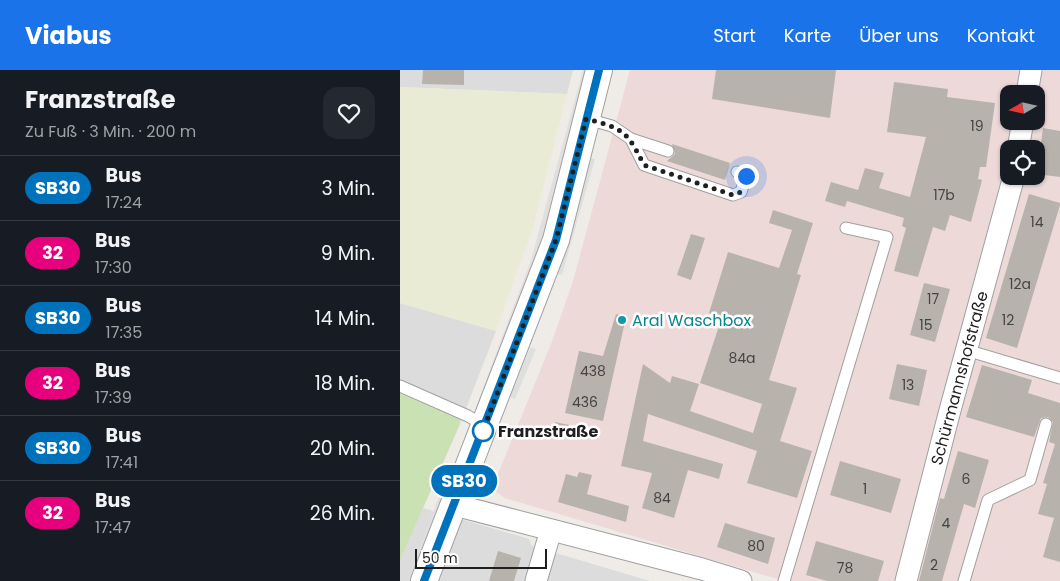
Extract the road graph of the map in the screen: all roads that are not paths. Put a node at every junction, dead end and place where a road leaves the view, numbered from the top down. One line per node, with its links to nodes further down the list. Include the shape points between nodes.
1 (599, 70): 4 (street)
2 (1031, 70): 3 (street)
3 (1028, 85)
4 (586, 119): 5 (lane, via 612,126); 14 (street, via 556,240)
5 (631, 139): 6 (lane); 7 (lane, via 644,165 733,195 741,192 746,176)
6 (668, 151)
7 (737, 172)
8 (1012, 185): 10 (street, Schürmannshofstraße)
9 (846, 228): 20 (lane, via 887,237)
10 (966, 350): 11 (lane); 21 (street, Schürmannshofstraße)
11 (1060, 378)
12 (400, 386): 14 (lane)
13 (1046, 424): 22 (lane, via 1030,480 988,500)
14 (485, 426): 15 (street)
15 (455, 505): 16 (street); 17 (street)
16 (550, 530): 18 (street); 19 (street)
17 (424, 581)
18 (536, 581)
19 (741, 581)
20 (784, 581)
21 (906, 581)
22 (964, 581)

